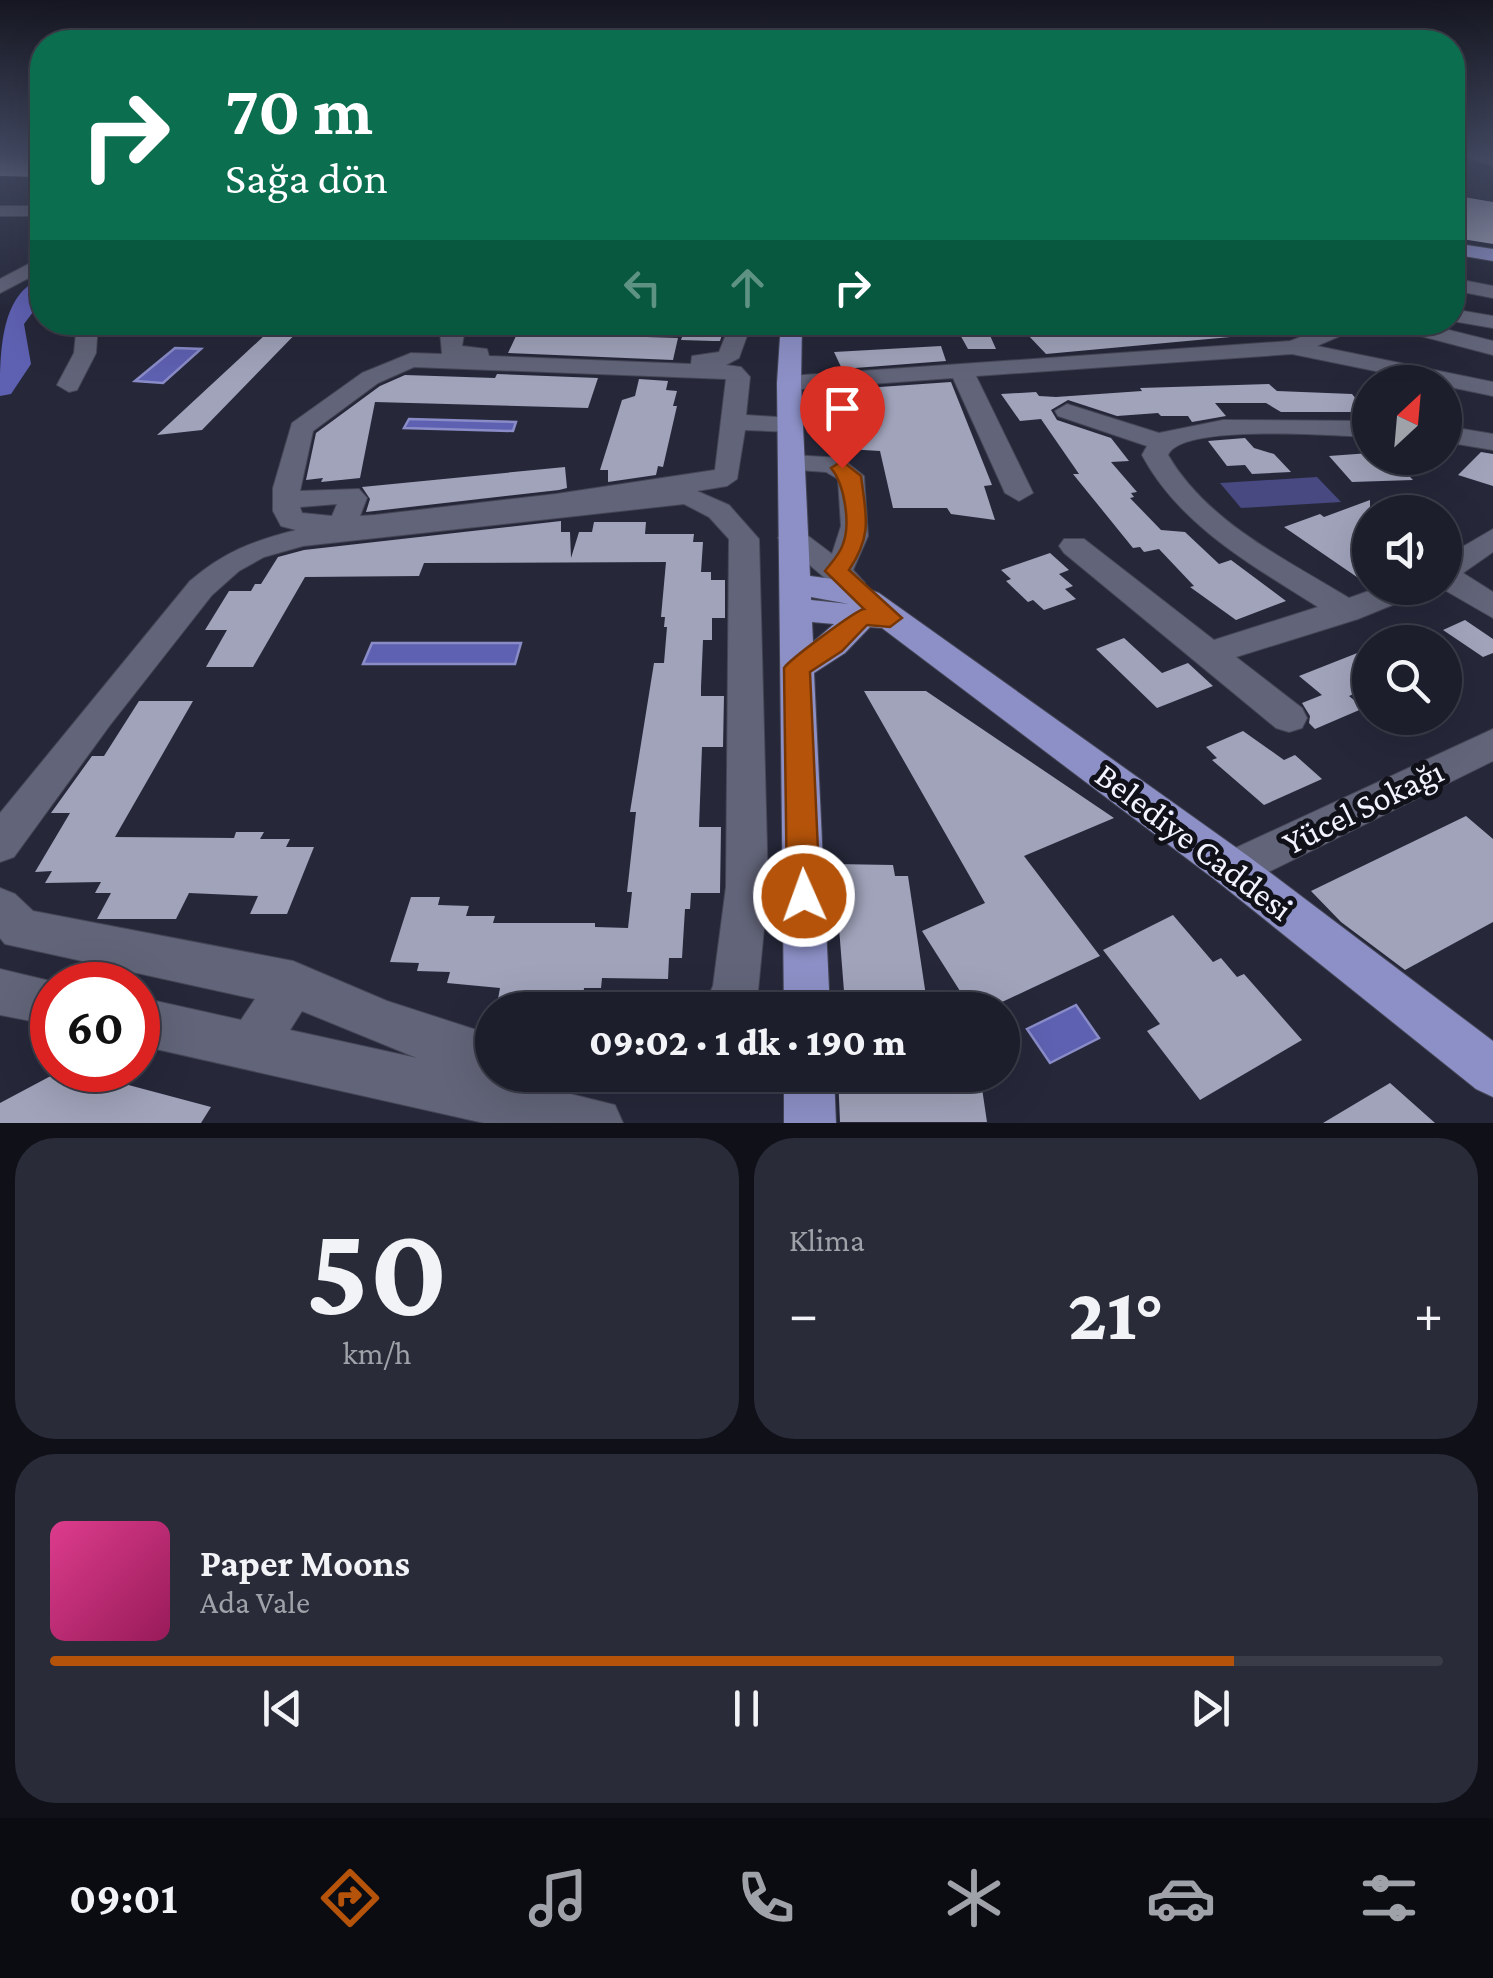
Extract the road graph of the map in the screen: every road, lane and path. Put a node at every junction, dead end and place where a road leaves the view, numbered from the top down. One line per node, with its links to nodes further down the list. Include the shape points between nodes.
1 (0, 211): 2 (street)
2 (30, 211)
3 (1465, 250): 4 (main road)
4 (1493, 255)
5 (30, 269): 6 (street)
6 (0, 286)
7 (1465, 287): 8 (street)
8 (1493, 292)
9 (1465, 317): 10 (street)
10 (1493, 322)
11 (87, 335): 23 (street)
12 (450, 335): 13 (street, via 449,347 460,354 720,362 732,353)
13 (738, 335)
14 (791, 335): 22 (main road)
15 (1326, 335): 17 (street)
16 (1442, 335): 18 (street)
17 (1292, 347): 19 (street); 20 (street)
18 (1490, 347): 21 (street)
19 (1379, 365)
20 (962, 372): 22 (street); 33 (street)
21 (1462, 382): 24 (street)
22 (789, 383): 27 (main road)
23 (69, 385)
24 (1493, 388)
25 (1066, 411): 30 (street)
26 (734, 422): 26 (street, via 728,474 717,480 398,522 344,524 349,495 286,500 301,428 370,378 411,360 733,372); 27 (street)
27 (791, 424): 32 (main road)
28 (1352, 429): 30 (street, via 1223,427)
29 (1462, 437): 31 (street)
30 (1162, 442): 46 (street, via 1155,455 1186,498)
31 (1493, 442)
32 (793, 463): 34 (main road); 38 (street, via 832,464 850,476 854,546)
33 (1019, 493)
34 (793, 538): 38 (street); 42 (main road)
35 (1493, 538): 37 (street)
36 (1074, 546): 47 (street)
37 (1462, 561)
38 (837, 571): 45 (street)
39 (1462, 574): 41 (street)
40 (1462, 581): 44 (street)
41 (1493, 585)
42 (795, 598): 45 (main road); 48 (main road)
43 (1360, 605): 46 (street)
44 (1493, 607)
45 (871, 610): 48 (main road); 52 (main road, Belediye Caddesi)
46 (1346, 610): 47 (street)
47 (1210, 653): 49 (street)
48 (797, 668): 56 (main road)
49 (1289, 718)
50 (1493, 744): 52 (street, Yücel Sokağı)
51 (0, 844): 55 (street, via 200,588 254,550 302,537 685,496 710,502 744,539 747,887)
52 (1233, 870): 60 (main road, Belediye Caddesi)
53 (0, 908): 54 (street, via 21,929)
54 (293, 984): 58 (street); 59 (street)
55 (733, 992)
56 (806, 992)
57 (160, 1027): 58 (street)
58 (250, 1048): 62 (street)
59 (475, 1053)
60 (1493, 1072)
61 (809, 1092): 63 (main road)
62 (597, 1123)
63 (810, 1123)

